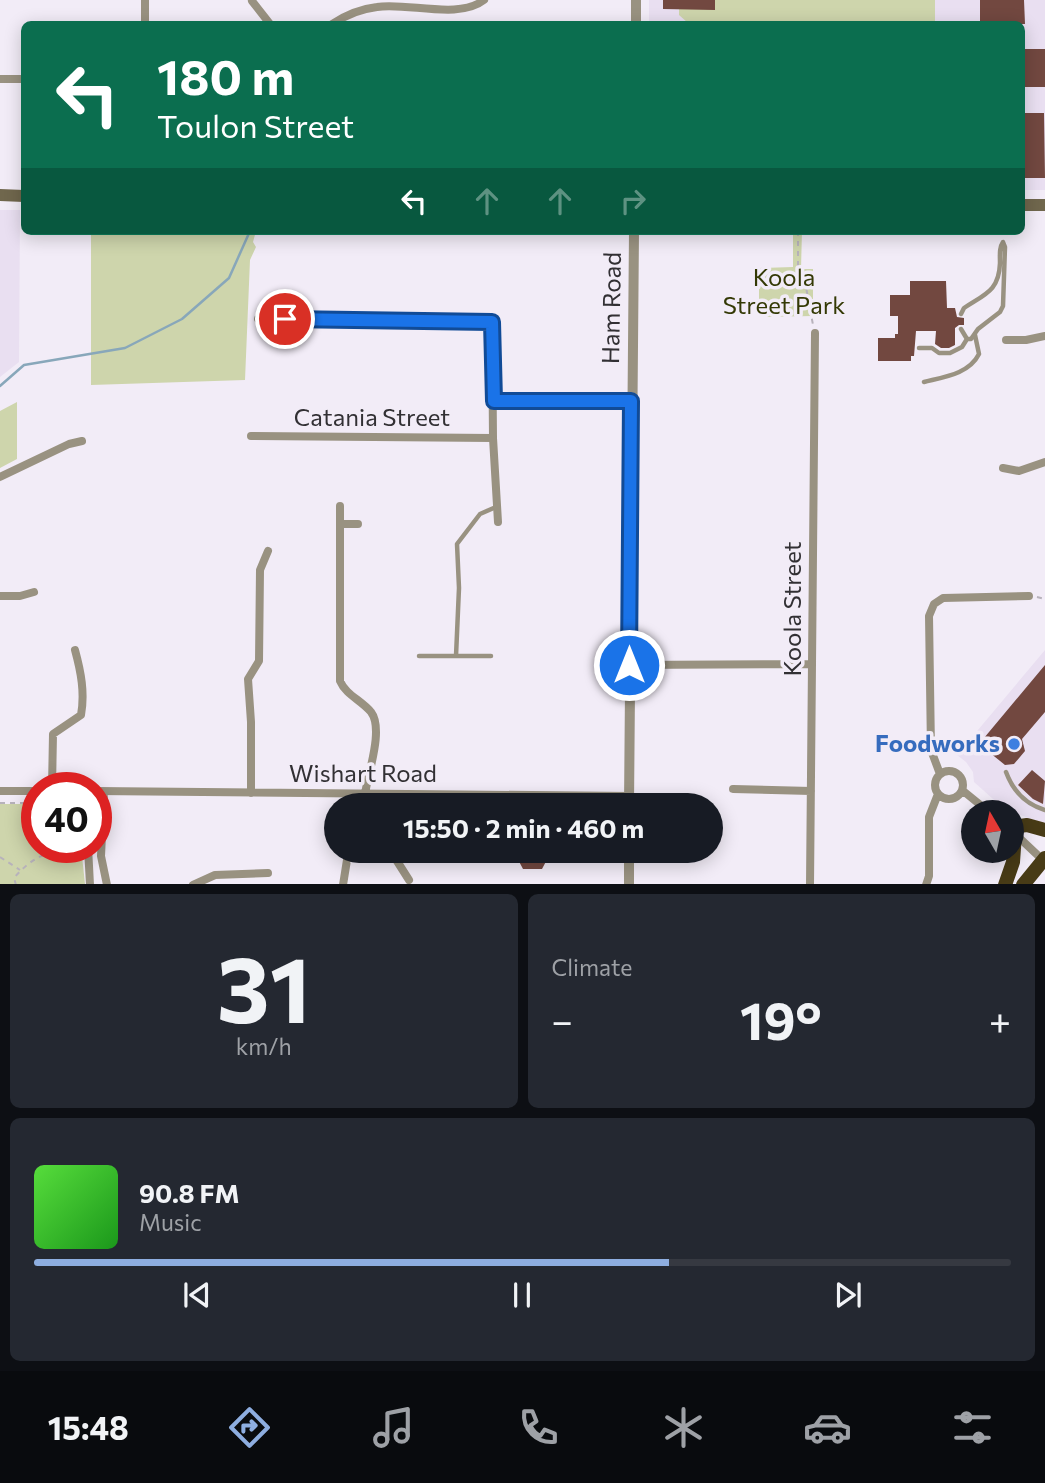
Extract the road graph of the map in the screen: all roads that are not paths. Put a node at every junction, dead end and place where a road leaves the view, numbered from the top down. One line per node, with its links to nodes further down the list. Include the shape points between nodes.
1 (145, 0): 5 (street)
2 (484, 0): 7 (street, via 459,9 379,6)
3 (636, 0): 8 (street)
4 (252, 1): 6 (street)
5 (145, 21)
6 (268, 21)
7 (337, 21)
8 (636, 21)
9 (0, 79): 10 (street)
10 (21, 79)
11 (0, 195): 12 (main road)
12 (21, 196)
13 (1025, 205): 14 (main road)
14 (1045, 205)
15 (634, 235): 27 (street, Ham Road)
16 (961, 314): 20 (lane, via 997,284 1003,242 1003,306)
17 (258, 319): 26 (street, via 492,322)
18 (961, 329): 22 (lane)
19 (815, 333): 47 (street, Koola Street)
20 (975, 335): 22 (lane); 25 (lane, via 979,354 971,365)
21 (1045, 336): 23 (street)
22 (967, 339): 24 (lane, via 950,353)
23 (1006, 340)
24 (919, 348)
25 (924, 382)
26 (494, 401): 27 (street); 29 (street)
27 (631, 401): 48 (street, Ham Road)
28 (251, 436): 29 (street, Catania Street)
29 (493, 438): 35 (street)
30 (82, 440): 33 (street)
31 (1045, 462): 32 (street, via 1019,471)
32 (1003, 468)
33 (0, 477)
34 (340, 506): 37 (street)
35 (496, 507): 36 (street); 45 (lane, via 480,514 457,544)
36 (498, 522)
37 (340, 524): 38 (street); 59 (street, via 340,681 345,691 370,711 377,728)
38 (358, 524)
39 (268, 551): 58 (street, via 260,570 259,661 248,679)
40 (34, 592): 41 (street)
41 (0, 596)
42 (1029, 596): 51 (street, via 943,598 934,604 929,616 931,750)
43 (75, 650): 49 (street, via 83,704 80,715 53,734)
44 (419, 656): 45 (lane)
45 (456, 656): 46 (lane)
46 (491, 656)
47 (812, 664): 48 (street); 56 (street, Koola Street)
48 (629, 665): 60 (street, Ham Road)
49 (52, 772)
50 (1006, 772): 64 (lane, via 1020,795)
51 (940, 774): 53 (street, via 958,774); 62 (street, via 934,783)
52 (733, 789): 56 (street)
53 (962, 790): 62 (street, via 953,799); 63 (street)
54 (0, 791): 55 (street)
55 (21, 791)
56 (811, 791): 82 (street, Koola Street)
57 (112, 792): 58 (street, Wishart Road)
58 (251, 793): 61 (street, Wishart Road)
59 (365, 793)
60 (629, 793)
61 (324, 794)
62 (938, 794): 83 (street, via 929,817)
63 (974, 800)
64 (1045, 810)
65 (1024, 826): 66 (highway)
66 (1045, 830)
67 (1024, 841): 68 (street)
68 (1044, 860): 85 (highway)
69 (89, 863): 77 (street)
70 (102, 863): 78 (street)
71 (346, 863): 80 (street)
72 (398, 863): 76 (street)
73 (629, 863): 81 (street)
74 (1013, 863): 84 (highway)
75 (268, 873): 79 (street, via 215,875)
76 (409, 880)
77 (90, 884)
78 (107, 884)
79 (193, 884)
80 (343, 884)
81 (629, 884)
82 (810, 884)
83 (926, 884)
84 (1005, 884)
85 (1023, 884)

